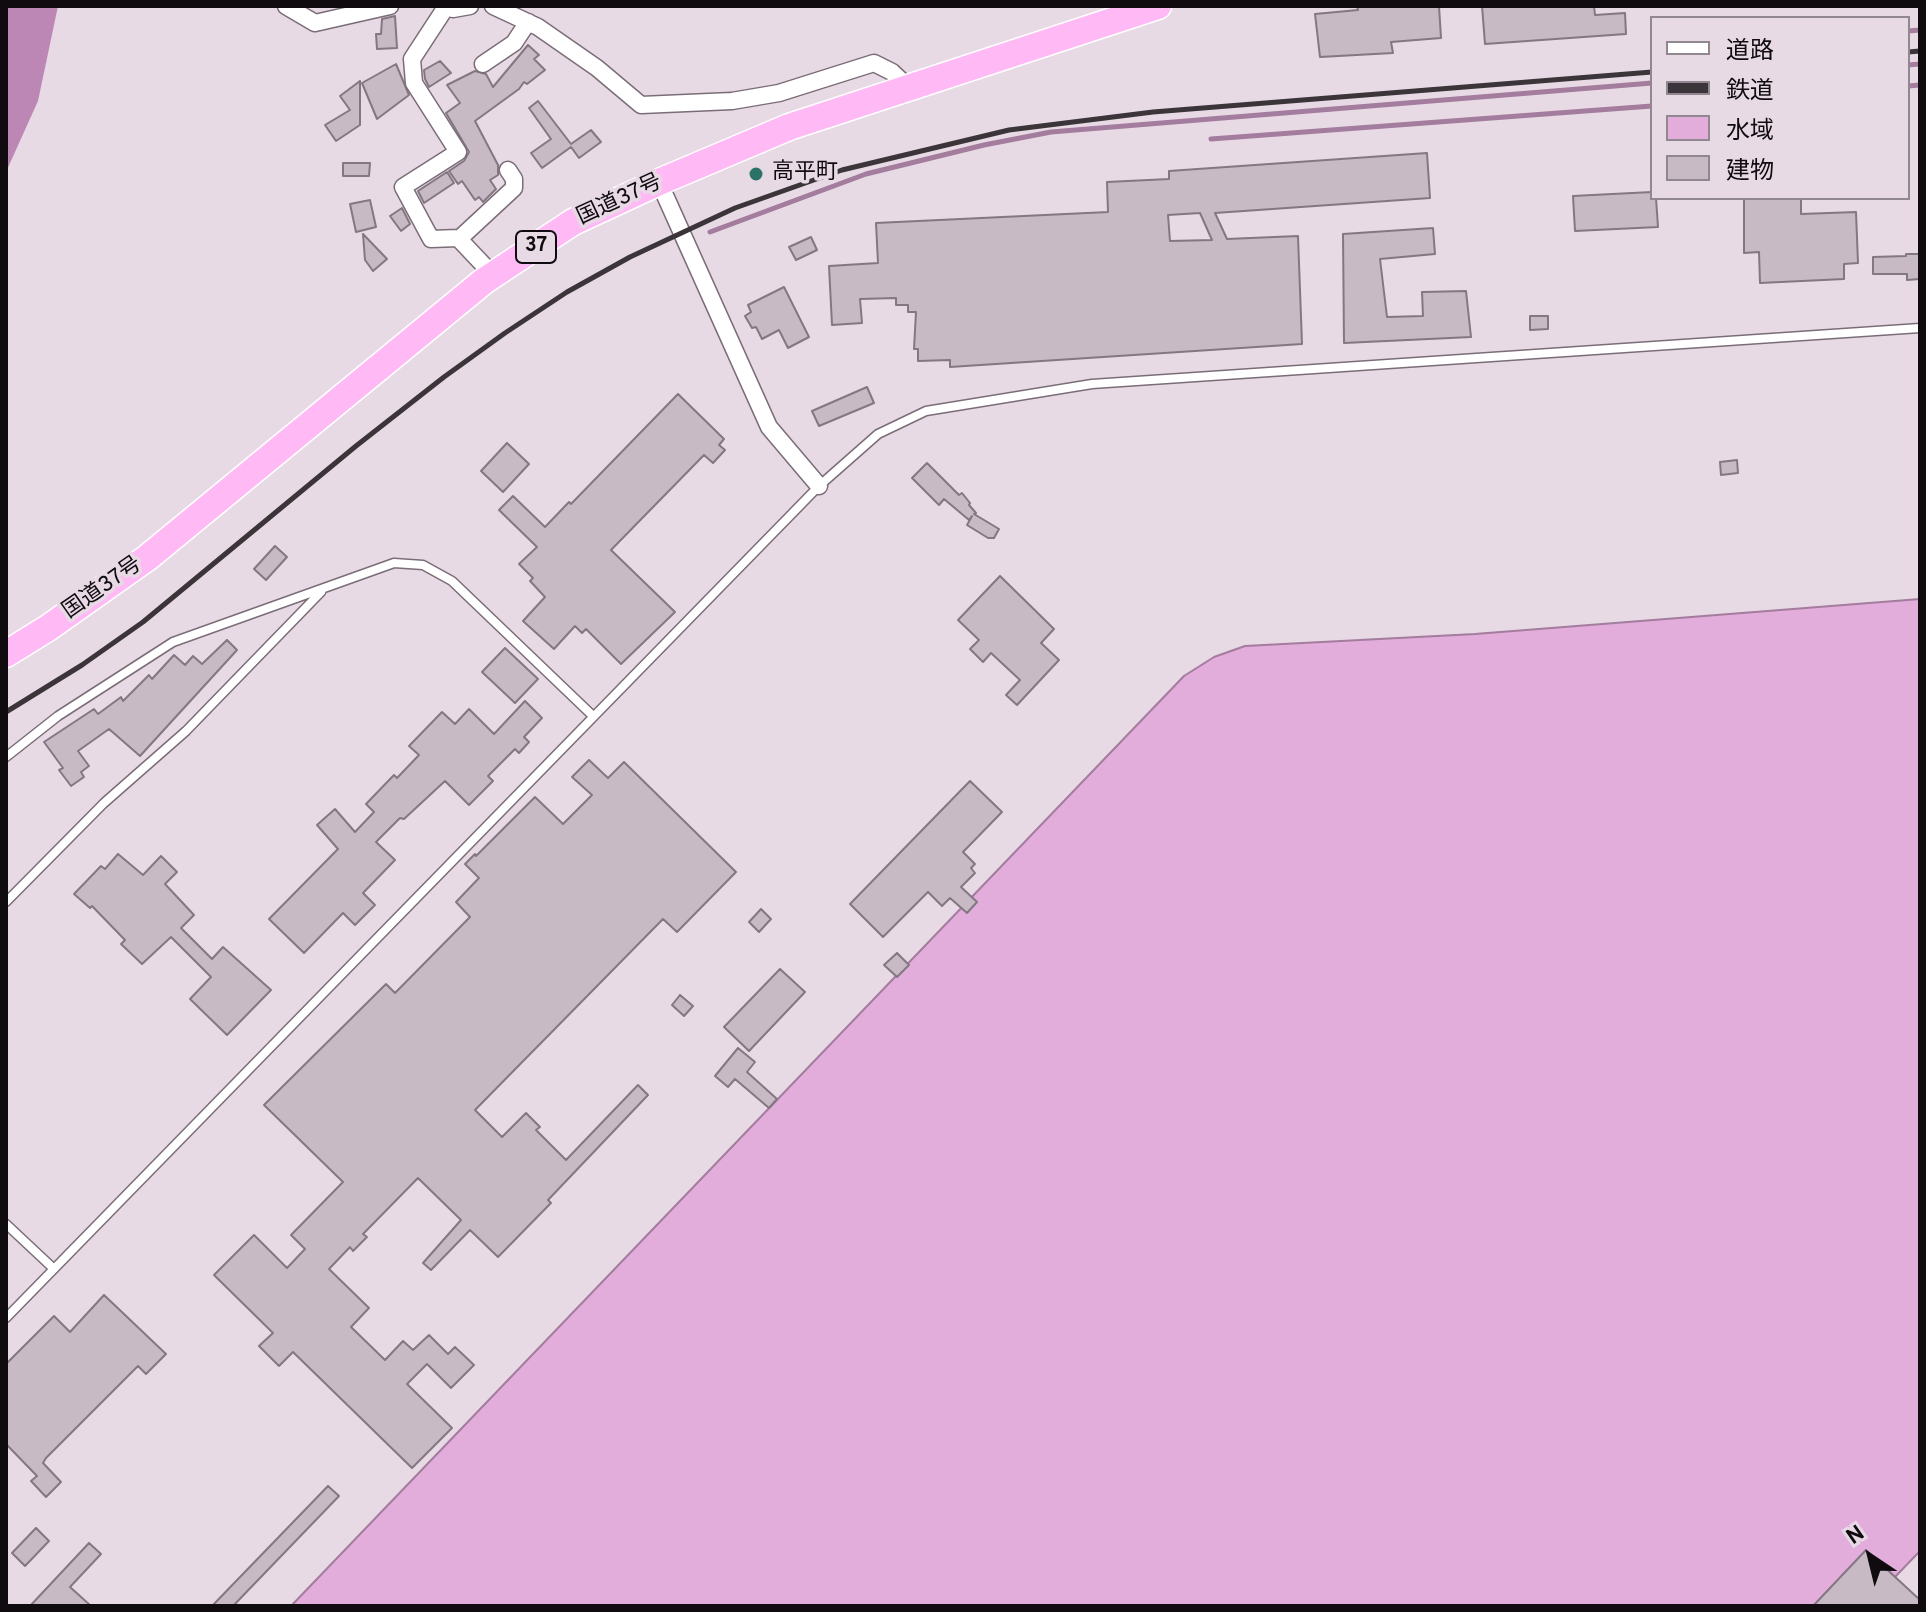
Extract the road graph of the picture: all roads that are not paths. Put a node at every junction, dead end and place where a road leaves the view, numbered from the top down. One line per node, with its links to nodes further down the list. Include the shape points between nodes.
1 (286, 6): 2 (street, via 315,23)
2 (390, 6)
3 (470, 6): 6 (street)
4 (493, 6): 7 (street)
5 (1158, 6): 9 (highway, 国道37号 / 37)
6 (445, 7): 12 (street, via 412,59 414,83 458,152 403,187 431,239)
7 (528, 22): 8 (street, via 514,43); 9 (street, via 641,105 764,96 874,63)
8 (483, 64)
9 (908, 87): 11 (highway, 国道37号 / 37, via 789,127)
10 (508, 170): 12 (street, via 514,188)
11 (659, 182): 13 (highway, 国道37号 / 37, via 573,222); 15 (street, via 769,427)
12 (459, 239): 13 (street)
13 (493, 275): 17 (highway, 国道37号 / 37, via 147,558)
14 (1920, 328): 15 (lane, via 1092,384 926,411 878,434)
15 (819, 486): 18 (lane)
16 (324, 589): 18 (lane, via 394,563 423,565 452,581); 19 (lane, via 173,642 58,716); 20 (lane, via 186,731 104,803)
17 (6, 654)
18 (593, 716): 22 (lane)
19 (6, 757)
20 (6, 902)
21 (6, 1224): 22 (lane)
22 (54, 1269): 23 (lane)
23 (6, 1318)

